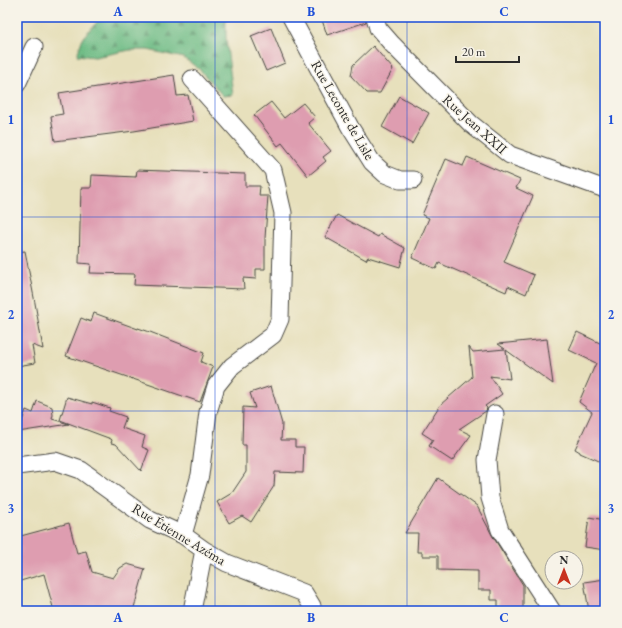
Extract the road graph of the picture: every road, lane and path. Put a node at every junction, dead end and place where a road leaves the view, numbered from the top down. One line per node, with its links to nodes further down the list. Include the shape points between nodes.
1 (291, 17): 6 (street, Rue Leconte de Lisle, via 350,127 372,162 385,174 400,180)
2 (375, 17): 7 (street, Rue Jean XXII, via 378,28 392,44 471,124 510,155)
3 (34, 47): 5 (street)
4 (192, 79): 10 (street, via 273,170 283,213 280,319 273,335 232,366 216,386 208,412 200,475)
5 (17, 84)
6 (414, 180)
7 (605, 189)
8 (495, 414): 14 (street, via 487,460 490,498 500,530)
9 (17, 466): 10 (street, Rue Étienne Azéma, via 56,461 81,470 150,520)
10 (183, 535): 11 (street, Rue Étienne Azéma)
11 (204, 550): 12 (street); 13 (street, Rue Étienne Azéma, via 227,563 304,594 312,606)
12 (192, 611)
13 (312, 611)
14 (552, 611)

